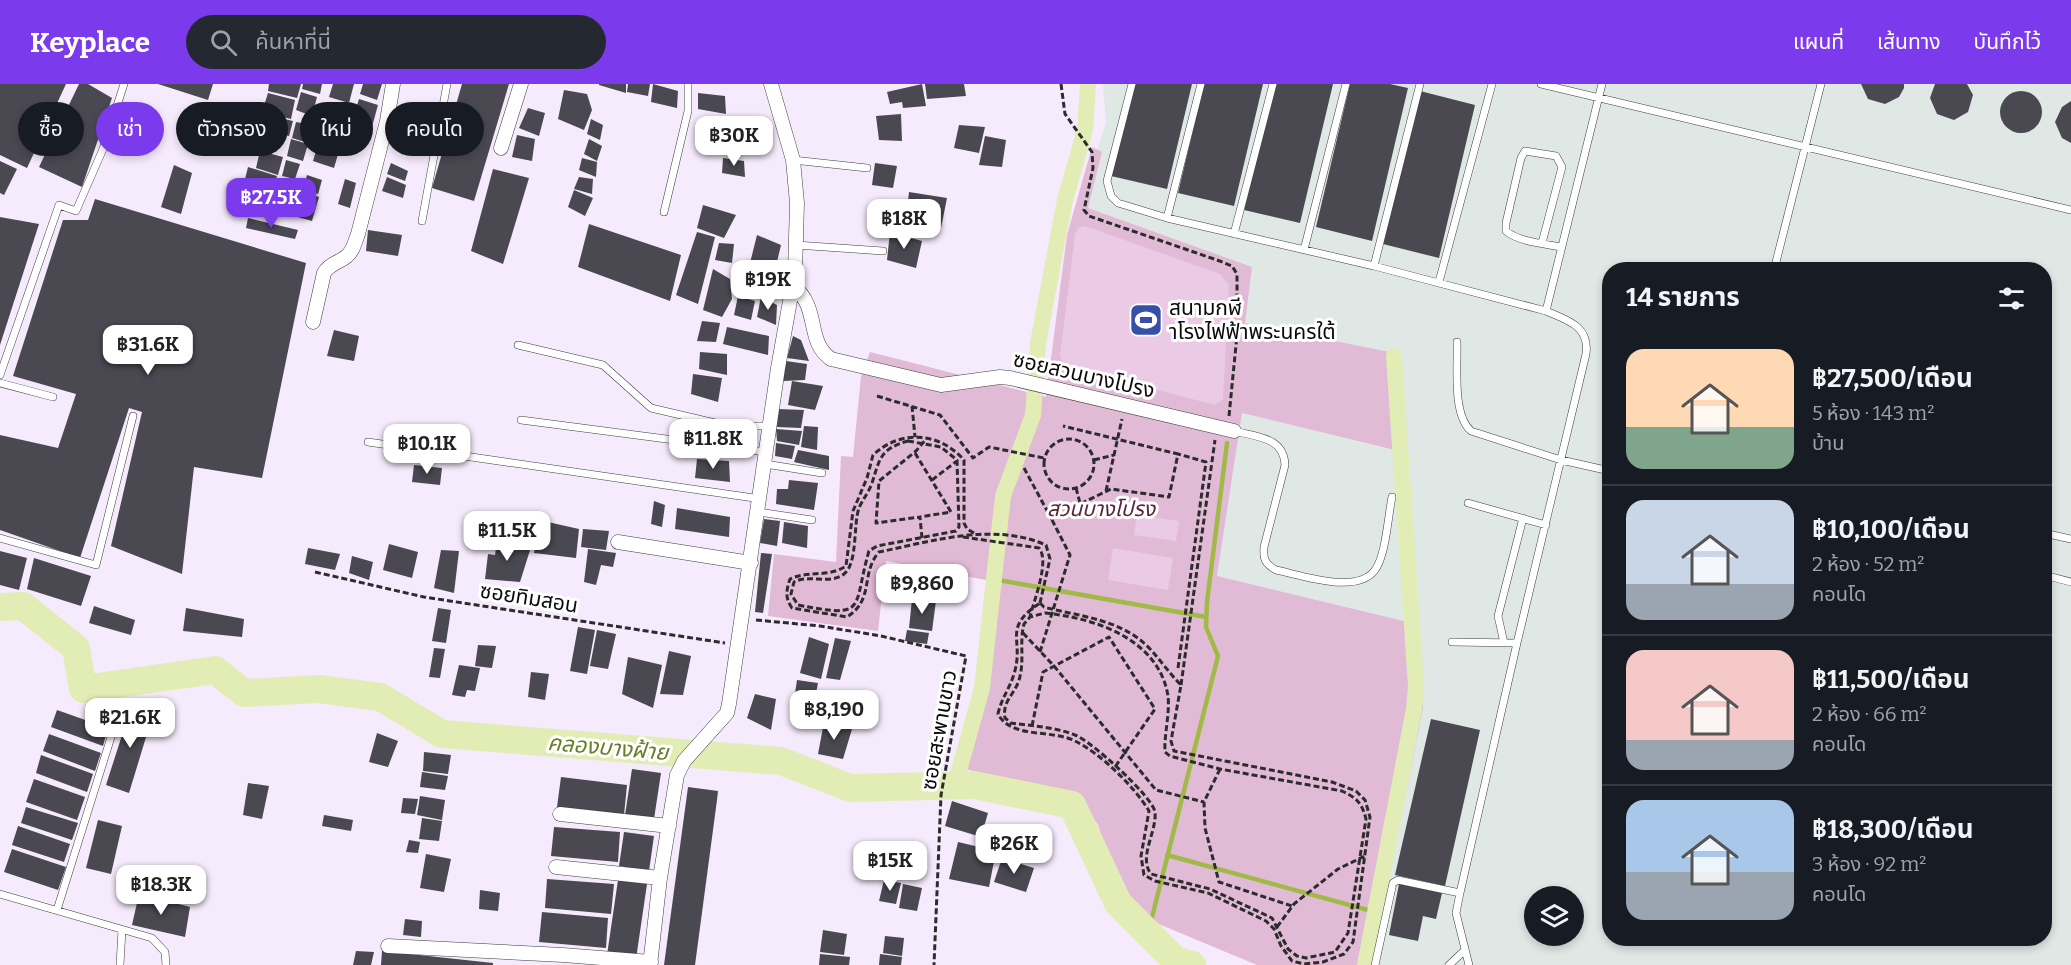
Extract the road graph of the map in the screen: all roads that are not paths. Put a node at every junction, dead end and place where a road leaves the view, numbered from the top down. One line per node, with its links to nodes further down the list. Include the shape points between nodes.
1 (124, 84): 39 (lane, via 103,149 76,211 59,205)
2 (393, 84): 36 (street, via 358,234 346,257 324,273)
3 (447, 84): 24 (lane)
4 (520, 84): 17 (street)
5 (688, 84): 22 (lane, via 688,111)
6 (771, 84): 19 (street)
7 (1132, 84): 23 (lane, via 1108,190 1118,203)
8 (1201, 84): 23 (lane)
9 (1273, 84): 25 (lane)
10 (1346, 84): 29 (lane)
11 (1420, 84): 32 (lane)
12 (1492, 84): 33 (lane)
13 (1540, 84): 16 (lane)
14 (1602, 84): 16 (lane)
15 (1821, 84): 18 (lane)
16 (1599, 97): 18 (lane); 28 (lane)
17 (501, 148)
18 (1806, 149): 21 (lane); 31 (lane)
19 (793, 160): 20 (lane); 27 (street)
20 (867, 168)
21 (2071, 210)
22 (664, 212)
23 (1167, 218): 25 (lane)
24 (422, 221)
25 (1234, 234): 29 (lane)
26 (1542, 243): 26 (lane, via 1562,166 1556,156 1531,150 1521,158 1506,231); 28 (lane)
27 (796, 245): 30 (lane); 34 (street)
28 (1562, 248): 35 (lane)
29 (1304, 250): 32 (lane)
30 (883, 251)
31 (1776, 262)
32 (1374, 266): 33 (lane)
33 (1439, 282): 35 (lane)
34 (793, 286): 44 (street); 45 (street, ซอยสวนบางโปรง, via 804,295 821,352 831,359 941,385 1000,377)
35 (1546, 311): 48 (lane, via 1575,323 1588,345)
36 (313, 322)
37 (1457, 342): 48 (lane, via 1459,411 1463,424 1471,431)
38 (518, 345): 44 (lane, via 603,365 651,408 728,426)
39 (0, 375)
40 (0, 384): 41 (lane)
41 (53, 397)
42 (133, 416): 58 (lane, via 96,565)
43 (521, 420): 47 (lane)
44 (770, 426): 47 (street)
45 (1228, 430): 51 (lane, via 1272,440 1285,457 1263,557 1276,570 1343,583 1366,577 1375,570 1380,556)
46 (368, 442): 53 (lane)
47 (765, 458): 50 (lane); 53 (street)
48 (1561, 460): 49 (lane); 56 (lane)
49 (1602, 469)
50 (822, 473)
51 (1392, 497)
52 (1468, 503): 54 (lane)
53 (760, 505): 55 (lane); 61 (street)
54 (1523, 518): 56 (lane); 65 (lane, via 1498,616)
55 (812, 520)
56 (1546, 525): 66 (lane)
57 (2052, 535): 59 (lane)
58 (0, 538)
59 (2071, 539)
60 (618, 542): 61 (street)
61 (751, 563): 69 (street, via 727,713 684,761 674,790)
62 (2052, 578): 63 (lane)
63 (2071, 582)
64 (1452, 642): 65 (lane)
65 (1504, 643): 66 (lane)
66 (1517, 643): 72 (lane)
67 (117, 718): 74 (lane)
68 (561, 814): 69 (street)
69 (669, 826): 71 (street)
70 (556, 867): 71 (street)
71 (660, 878): 78 (street)
72 (1460, 892): 77 (lane, via 1456,913); 81 (lane, via 1398,880 1393,883)
73 (0, 894): 74 (lane)
74 (57, 910): 75 (lane)
75 (122, 930): 79 (lane); 80 (lane, via 152,938 165,952)
76 (388, 946): 78 (street, via 563,955)
77 (1465, 950): 82 (lane); 83 (lane)
78 (650, 964)
79 (120, 965)
80 (166, 965)
81 (1375, 965)
82 (1449, 965)
83 (1469, 965)

